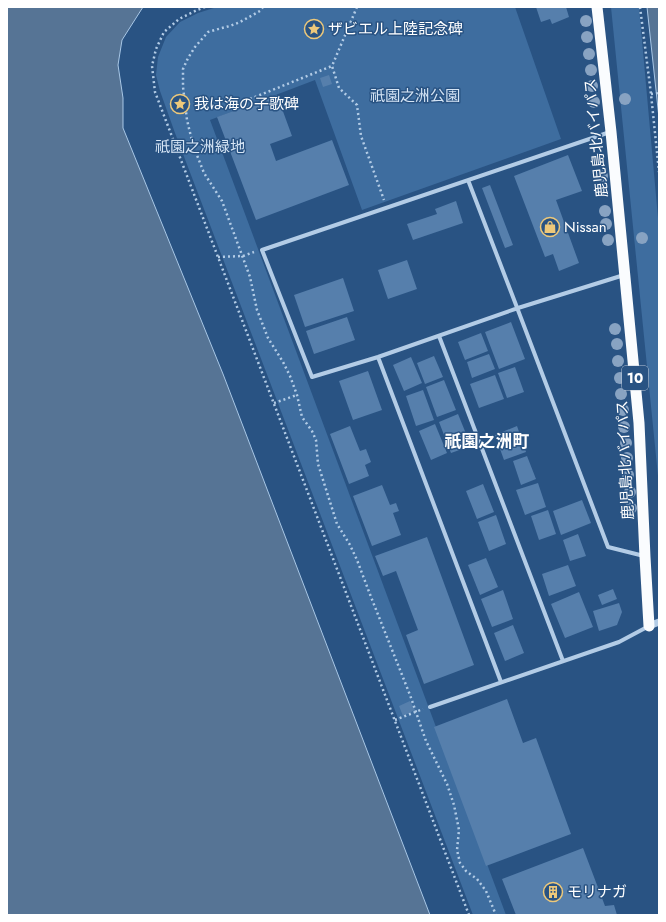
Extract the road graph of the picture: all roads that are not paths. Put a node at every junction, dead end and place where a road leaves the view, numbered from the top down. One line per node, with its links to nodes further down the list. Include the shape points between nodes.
1 (597, 7): 2 (highway, 鹿児島北バイパス / 10)
2 (611, 132): 3 (street); 4 (highway, 鹿児島北バイパス / 10)
3 (468, 180): 5 (street); 7 (street, via 262,250 312,377)
4 (625, 274): 5 (street); 8 (highway, 鹿児島北バイパス / 10, via 639,423)
5 (518, 308): 6 (street); 8 (street, via 608,546)
6 (438, 336): 7 (street); 10 (street)
7 (378, 357): 11 (street)
8 (645, 557): 9 (highway, 鹿児島北バイパス / 10)
9 (654, 624): 10 (street, via 619,642)
10 (563, 660): 11 (street)
11 (501, 682): 12 (street)
12 (430, 707)

